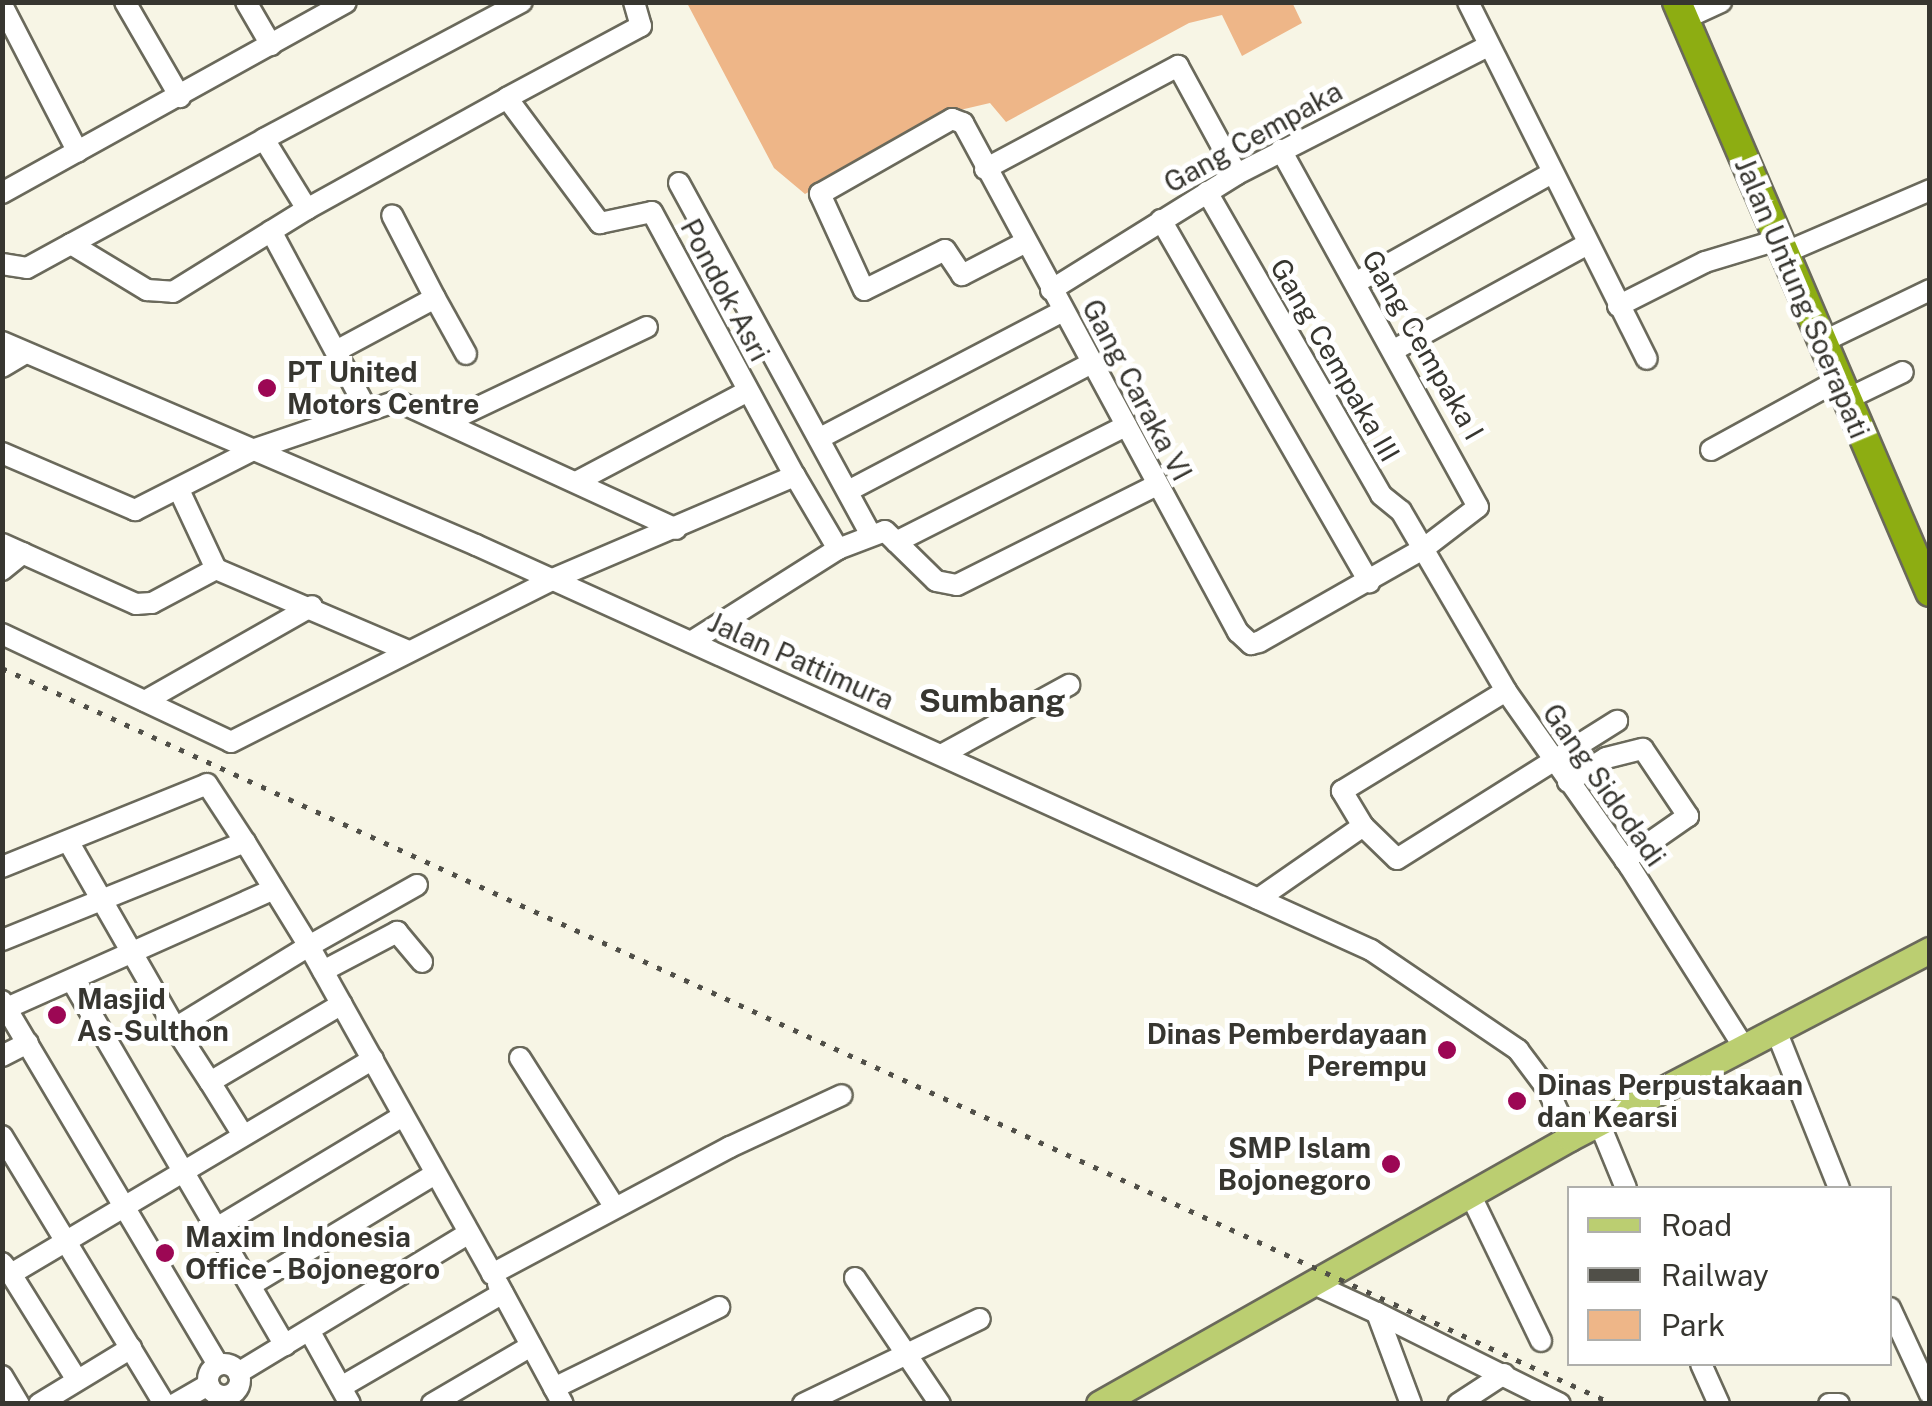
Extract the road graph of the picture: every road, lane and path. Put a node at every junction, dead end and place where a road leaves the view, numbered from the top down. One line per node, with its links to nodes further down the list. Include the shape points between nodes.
1 (126, 2): 12 (street)
2 (246, 2): 10 (street)
3 (346, 2): 10 (street)
4 (522, 2): 14 (street)
5 (634, 2): 13 (street, via 640,26)
6 (1468, 2): 11 (street)
7 (1720, 2): 9 (street)
8 (2, 5): 16 (street)
9 (1681, 11): 31 (highway, Jalan Untung Soerapati)
10 (271, 45): 12 (street)
11 (1488, 46): 15 (street, Gang Cempaka); 18 (street)
12 (180, 97): 16 (street)
13 (508, 98): 24 (street); 51 (street, Pondok Asri, via 600,223 652,212)
14 (264, 139): 24 (street); 29 (street)
15 (1281, 150): 19 (street, Gang Cempaka); 33 (street, Gang Cempaka I)
16 (78, 152): 22 (street)
17 (984, 168): 19 (street, via 1178,66); 28 (street, Gang Caraka VI); 28 (street, Gang Caraka VI, via 962,123 952,119 824,189 819,199 864,290 945,250 962,275)
18 (1552, 173): 30 (street); 33 (street)
19 (1236, 174): 23 (street, Gang Cempaka)
20 (679, 183): 55 (street)
21 (1930, 190): 31 (street)
22 (2, 192)
23 (1206, 192): 26 (street, Gang Cempaka); 69 (street, Gang Cempaka III, via 1381,495 1401,511)
24 (307, 209): 27 (street)
25 (392, 215): 36 (street)
26 (1160, 220): 34 (street, Gang Cempaka); 74 (street)
27 (271, 232): 29 (street, via 164,294); 43 (street)
28 (1024, 243): 34 (street, Gang Caraka VI)
29 (71, 244): 32 (street, via 27,268)
30 (1588, 244): 37 (street); 42 (street)
31 (1781, 246): 37 (street, via 1705,262); 41 (highway, Jalan Untung Soerapati)
32 (2, 264)
33 (1355, 282): 42 (street, Gang Cempaka I)
34 (1052, 290): 38 (street, Gang Caraka VI)
35 (1930, 290): 41 (street)
36 (435, 298): 43 (street); 45 (street)
37 (1618, 306): 46 (street)
38 (1064, 311): 47 (street, Gang Caraka VI); 55 (street)
39 (647, 327): 53 (street)
40 (2, 342): 44 (street, Jalan Pattimura)
41 (1820, 343): 50 (highway, Jalan Untung Soerapati)
42 (1394, 350): 69 (street, Gang Cempaka I, via 1478,500 1474,513)
43 (336, 351): 52 (street)
44 (25, 353): 48 (street); 56 (street, Jalan Pattimura)
45 (466, 354)
46 (1647, 359)
47 (1092, 362): 54 (street, Gang Caraka VI); 63 (street)
48 (2, 367)
49 (1903, 372): 50 (street)
50 (1841, 390): 57 (street); 75 (highway, Jalan Untung Soerapati)
51 (748, 391): 59 (street, Pondok Asri); 60 (street)
52 (368, 410): 53 (street, via 397,401); 56 (street)
53 (449, 421): 60 (street)
54 (1126, 426): 61 (street, Gang Caraka VI); 66 (street)
55 (820, 438): 63 (street)
56 (254, 449): 62 (street); 73 (street, Jalan Pattimura)
57 (1711, 450)
58 (2, 454): 62 (street, via 124,508)
59 (795, 476): 64 (street); 68 (street, Pondok Asri)
60 (578, 480): 64 (street)
61 (1157, 485): 66 (street, via 957,585 936,582); 74 (street, Gang Caraka VI, via 1250,644)
62 (179, 490): 71 (street)
63 (848, 490): 65 (street)
64 (676, 529): 73 (street)
65 (870, 532): 66 (street, via 885,531); 68 (street)
66 (896, 542)
67 (2, 544): 70 (street)
68 (838, 549): 78 (street)
69 (1423, 549): 74 (street, Gang Caraka VI); 81 (street, Gang Sidodadi)
70 (23, 554): 71 (street, via 136,604); 72 (street)
71 (216, 568): 76 (street)
72 (2, 570)
73 (553, 579): 78 (street, Jalan Pattimura); 79 (street)
74 (1369, 582)
75 (1930, 592)
76 (312, 606): 79 (street); 82 (street)
77 (2, 634): 82 (street)
78 (691, 642): 84 (street, Jalan Pattimura)
79 (408, 651): 82 (street, via 232,742)
80 (1069, 685): 84 (street)
81 (1506, 691): 85 (street, Gang Sidodadi); 87 (street, via 1342,790)
82 (145, 701)
83 (1617, 722): 85 (street)
84 (943, 754): 94 (street, Jalan Pattimura)
85 (1554, 761): 86 (street, Gang Sidodadi); 87 (street, via 1397,858)
86 (1568, 782): 90 (street, Gang Sidodadi); 90 (street, via 1604,759 1643,749 1688,818)
87 (1362, 826): 94 (street)
88 (68, 841): 89 (street, via 208,784); 91 (street); 95 (street)
89 (246, 842): 93 (street); 95 (street)
90 (1625, 860): 108 (street, Gang Sidodadi)
91 (2, 866)
92 (417, 885): 97 (street)
93 (274, 889): 97 (street); 99 (street)
94 (1258, 899): 118 (street, Jalan Pattimura, via 1371,950 1480,1020 1534,1067)
95 (100, 901): 96 (street); 99 (street)
96 (2, 940)
97 (310, 946): 101 (street); 105 (street)
98 (1930, 950): 106 (main road)
99 (132, 956): 102 (street); 105 (street)
100 (422, 962): 101 (street, via 397,932)
101 (323, 971): 103 (street)
102 (72, 981): 104 (street); 119 (street)
103 (342, 1004): 111 (street); 112 (street)
104 (5, 1005): 107 (street)
105 (175, 1028): 112 (street)
106 (1776, 1034): 108 (main road); 122 (street)
107 (28, 1043): 109 (street); 124 (street)
108 (1745, 1049): 115 (main road)
109 (2, 1056)
110 (520, 1058): 125 (street)
111 (372, 1060): 114 (street); 117 (street)
112 (210, 1082): 117 (street)
113 (842, 1096): 125 (street)
114 (403, 1116): 120 (street); 126 (street)
115 (1600, 1125): 118 (main road); 121 (street)
116 (2, 1136): 128 (street)
117 (244, 1136): 119 (street)
118 (1570, 1138): 123 (main road)
119 (185, 1171): 124 (street); 126 (street)
120 (435, 1174): 127 (street); 133 (street)
121 (1625, 1186)
122 (1838, 1186)
123 (1471, 1196): 132 (main road); 140 (street)
124 (127, 1206): 128 (street); 149 (street)
125 (614, 1206): 130 (street)
126 (218, 1227): 133 (street)
127 (469, 1233): 130 (street); 139 (street)
128 (65, 1240): 129 (street); 143 (street)
129 (5, 1265): 148 (street)
130 (492, 1274): 134 (street)
131 (856, 1278): 144 (street)
132 (1326, 1280): 137 (street); 160 (main road)
133 (251, 1285): 141 (street)
134 (502, 1294): 142 (street); 151 (street)
135 (719, 1307): 152 (street)
136 (1892, 1312): 150 (street)
137 (1376, 1313): 146 (street); 161 (street)
138 (980, 1319): 144 (street)
139 (310, 1332): 141 (street); 151 (street)
140 (1541, 1342)
141 (285, 1345): 149 (street)
142 (531, 1346): 152 (street); 157 (street)
143 (132, 1348): 148 (street); 155 (street)
144 (911, 1357): 158 (street); 159 (street)
145 (1702, 1366): 164 (street)
146 (1504, 1374): 162 (street); 163 (street)
147 (2, 1376): 153 (street)
148 (76, 1380): 154 (street)
149 (228, 1388): 156 (street)
150 (1930, 1394)
151 (346, 1395)
152 (559, 1396)
153 (20, 1404)
154 (39, 1404)
155 (164, 1404)
156 (175, 1404)
157 (432, 1404)
158 (803, 1404)
159 (940, 1404)
160 (1099, 1404)
161 (1411, 1404)
162 (1458, 1404)
163 (1560, 1404)
164 (1719, 1404)
165 (1829, 1404): 166 (street)
166 (1839, 1404)

